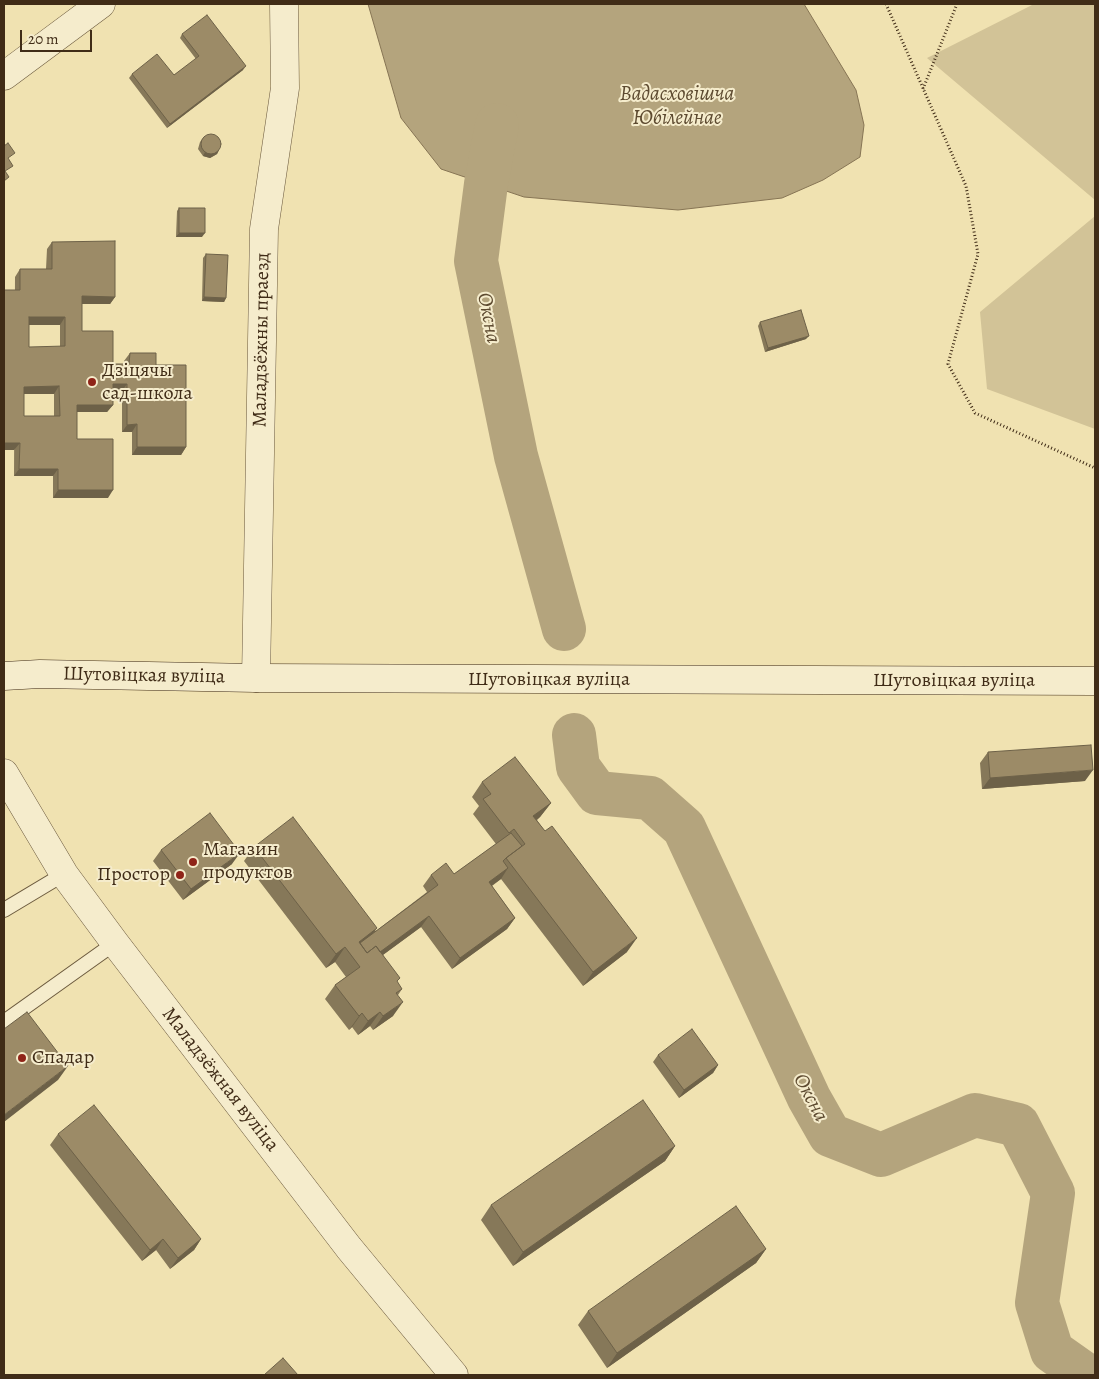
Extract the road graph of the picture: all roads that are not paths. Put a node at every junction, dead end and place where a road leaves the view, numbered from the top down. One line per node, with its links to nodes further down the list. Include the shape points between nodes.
1 (101, 4): 3 (street)
2 (284, 4): 5 (street, Маладзёжны праезд, via 285,88 264,229)
3 (4, 76)
4 (4, 676): 5 (street, Шутовіцкая вуліца)
5 (256, 678): 6 (street, Шутовіцкая вуліца)
6 (1095, 681)
7 (4, 773): 8 (street, Маладзёжная вуліца)
8 (64, 874): 9 (lane); 10 (street, Маладзёжная вуліца)
9 (4, 910)
10 (115, 943): 11 (lane); 12 (street, Маладзёжная вуліца, via 349,1248)
11 (4, 1022)
12 (454, 1375)

